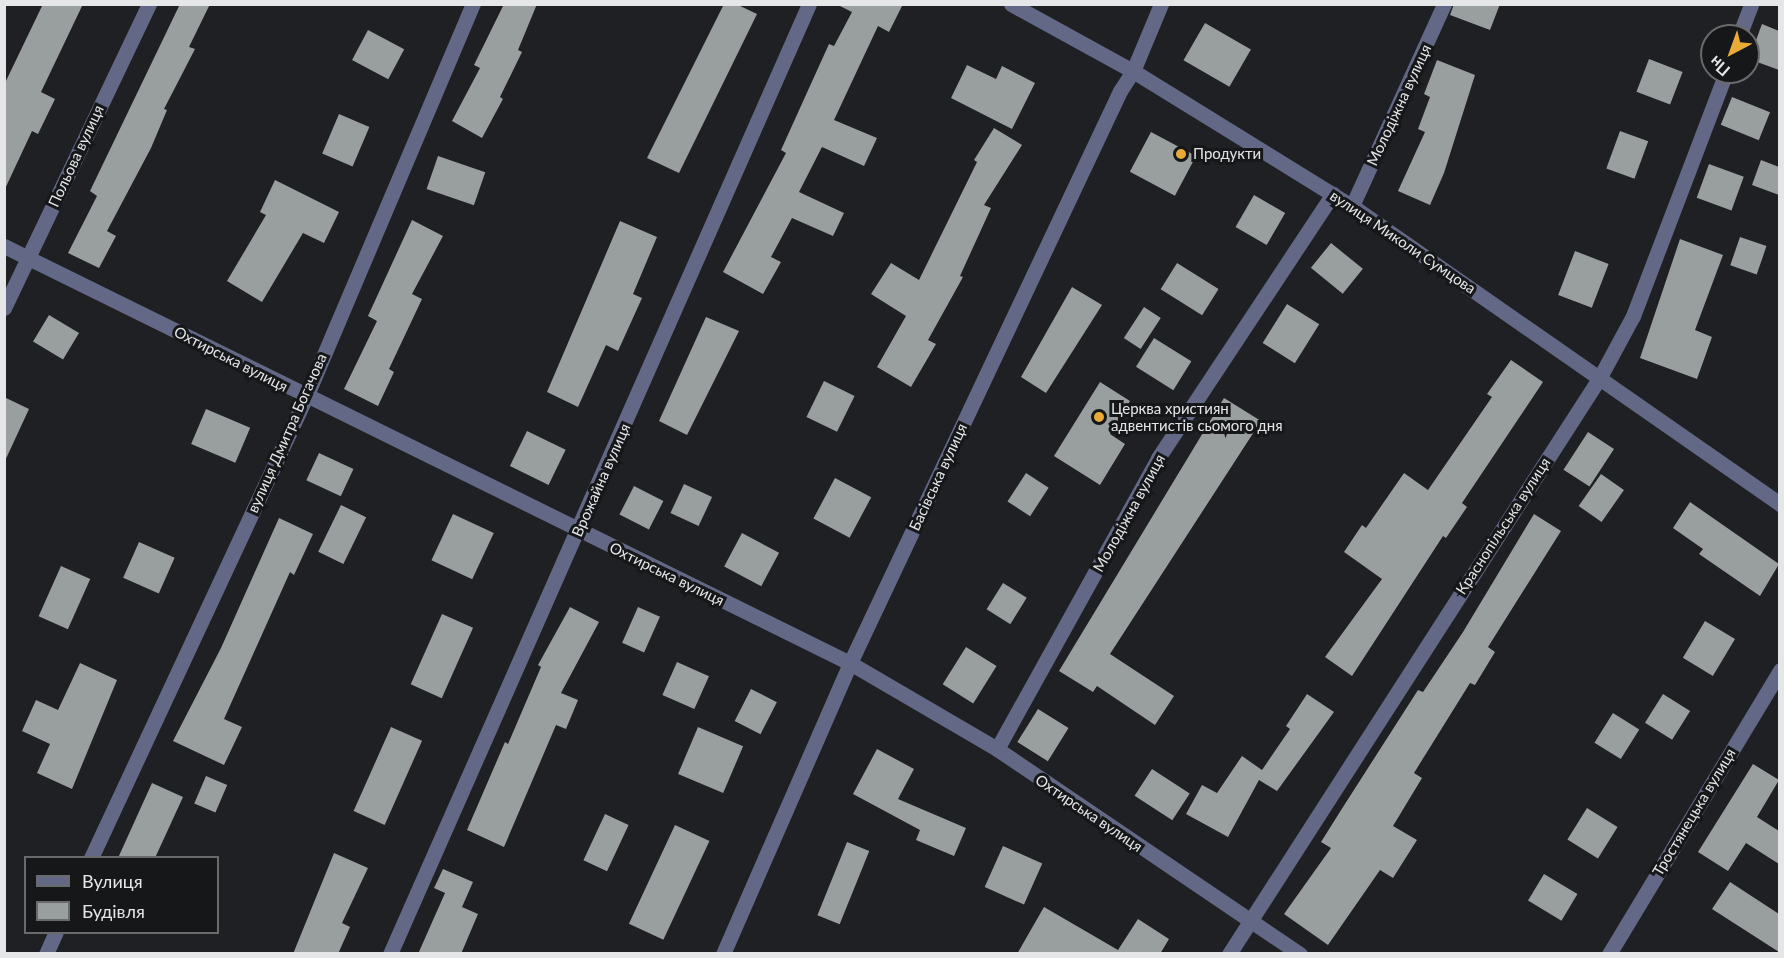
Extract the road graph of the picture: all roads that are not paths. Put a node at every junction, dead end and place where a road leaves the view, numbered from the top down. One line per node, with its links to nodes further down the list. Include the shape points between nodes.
1 (149, 4): 14 (street, Польова вулиця)
2 (473, 4): 17 (street, вулиця Дмитра Богачова)
3 (809, 4): 19 (street, Врожайна вулиця)
4 (1011, 4): 9 (street, вулиця Миколи Сумцова)
5 (1161, 4): 9 (street, Басівська вулиця)
6 (1444, 4): 12 (street, Молодіжна вулиця)
7 (1751, 4): 8 (street)
8 (1744, 24)
9 (1133, 71): 11 (street, вулиця Миколи Сумцова); 20 (street, Басівська вулиця, via 1120,91)
10 (1721, 84): 16 (street, Краснопільська вулиця, via 1633,316)
11 (1333, 194): 12 (street, вулиця Миколи Сумцова); 22 (street, Молодіжна вулиця, via 1158,458)
12 (1352, 206): 16 (street, вулиця Миколи Сумцова)
13 (4, 246): 14 (street, Охтирська вулиця)
14 (28, 257): 15 (street, Польова вулиця); 17 (street, Охтирська вулиця)
15 (4, 308)
16 (1600, 377): 18 (street, вулиця Миколи Сумцова); 24 (street, Краснопільська вулиця)
17 (306, 397): 19 (street, Охтирська вулиця); 23 (street, вулиця Дмитра Богачова)
18 (1779, 504)
19 (578, 531): 20 (street, Охтирська вулиця); 27 (street, Врожайна вулиця)
20 (850, 663): 22 (street, Охтирська вулиця); 28 (street, Басівська вулиця)
21 (1779, 670): 31 (street, Тростянецька вулиця)
22 (997, 749): 24 (street, Охтирська вулиця)
23 (92, 856)
24 (1248, 921): 29 (street, Краснопільська вулиця); 30 (street, Охтирська вулиця)
25 (56, 934): 26 (street)
26 (46, 954)
27 (390, 954)
28 (723, 954)
29 (1229, 954)
30 (1300, 954)
31 (1609, 954)

